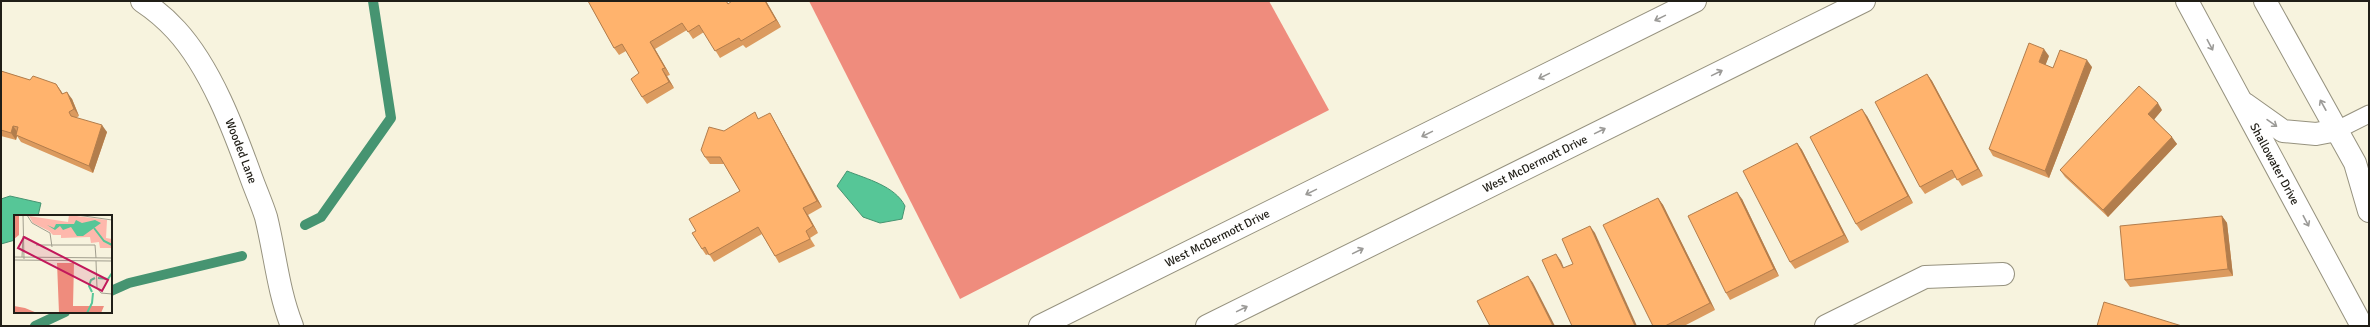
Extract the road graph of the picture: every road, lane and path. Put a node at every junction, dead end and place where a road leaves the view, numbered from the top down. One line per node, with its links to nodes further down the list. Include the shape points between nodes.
1 (142, 1): 11 (main road, Wooded Lane, via 177,30 196,56 216,93 240,147 266,217 284,308)
2 (1695, 1): 12 (main road, West McDermott Drive, one-way to 12)
3 (1864, 1): 13 (main road, West McDermott Drive, one-way to 3)
4 (2187, 1): 6 (main road, Shallowater Drive, one-way to 6)
5 (2265, 1): 8 (main road, one-way to 5)
6 (2240, 101): 8 (main road, one-way to 8, via 2283,131 2316,134); 15 (main road, Shallowater Drive, one-way to 15)
7 (2369, 114): 8 (lane)
8 (2337, 130): 9 (main road, via 2355,164)
9 (2369, 210)
10 (2003, 274): 14 (main road, via 1925,277)
11 (292, 326)
12 (1040, 326)
13 (1207, 326)
14 (1826, 326)
15 (2362, 326)

